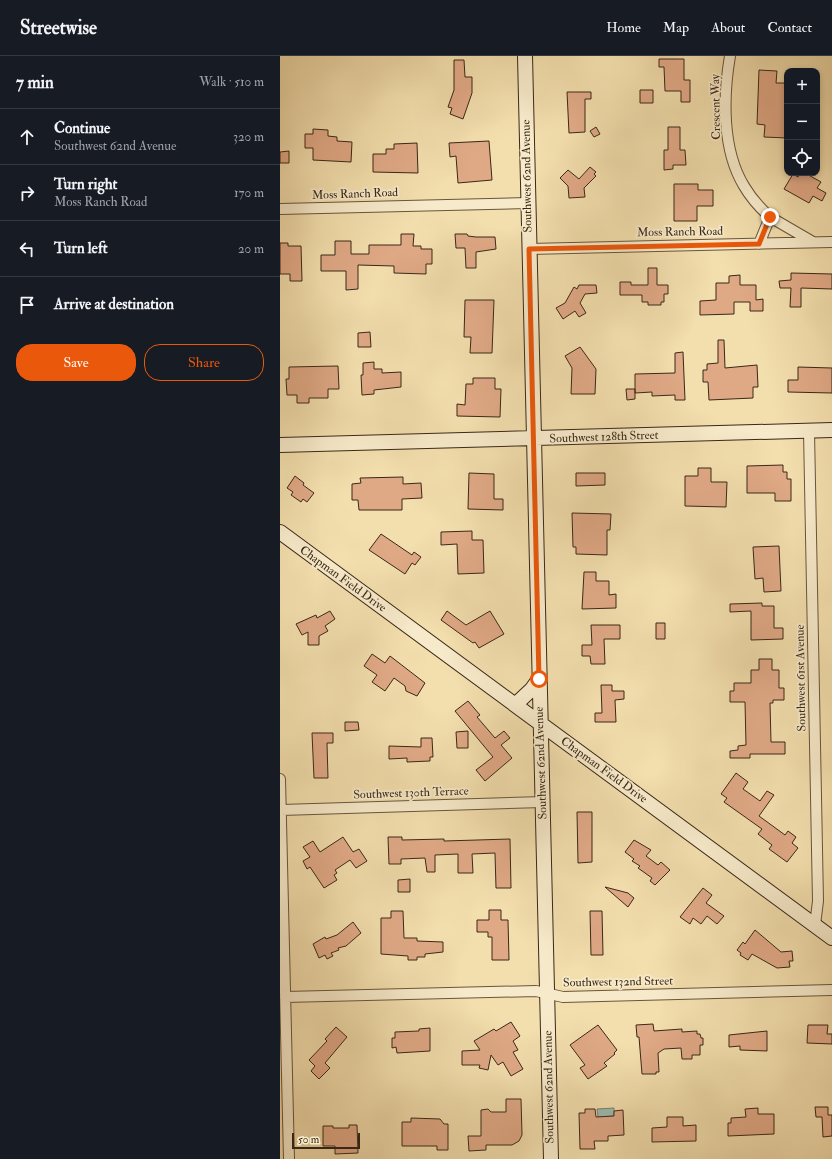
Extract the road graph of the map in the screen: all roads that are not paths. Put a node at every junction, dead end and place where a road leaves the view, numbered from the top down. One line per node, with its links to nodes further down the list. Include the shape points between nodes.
1 (525, 56): 3 (street, Southwest 62nd Avenue)
2 (730, 56): 5 (street, Crescent Way, via 727,117 734,162 744,186)
3 (528, 203): 4 (street, Moss Ranch Road); 9 (street, Southwest 62nd Avenue)
4 (280, 209)
5 (770, 217): 6 (street); 8 (street)
6 (815, 242): 7 (street, Moss Ranch Road); 8 (street, Moss Ranch Road)
7 (832, 242)
8 (759, 244): 9 (street, Moss Ranch Road)
9 (529, 249): 12 (street, Southwest 62nd Avenue)
10 (832, 430): 11 (street, Southwest 128th Street)
11 (809, 431): 12 (street, Southwest 128th Street); 21 (street, Southwest 61st Avenue, via 818,901)
12 (533, 439): 13 (street, Southwest 128th Street); 15 (street, Southwest 62nd Avenue)
13 (280, 445)
14 (280, 532): 16 (street, Chapman Field Drive)
15 (539, 679): 16 (street); 17 (street, Southwest 62nd Avenue)
16 (515, 704): 17 (street, Chapman Field Drive)
17 (541, 724): 19 (street, Southwest 62nd Avenue); 21 (street, Chapman Field Drive)
18 (280, 779): 20 (street)
19 (542, 802): 20 (street, Southwest 130th Terrace); 25 (street, Southwest 62nd Avenue)
20 (281, 810): 23 (street)
21 (815, 925): 22 (street, Chapman Field Drive)
22 (832, 938)
23 (282, 985): 26 (street)
24 (832, 990): 25 (street, Southwest 132nd Street, via 563,998)
25 (547, 994): 26 (street, Southwest 132nd Street, via 536,991); 28 (street, Southwest 62nd Avenue)
26 (285, 998): 27 (street)
27 (289, 1159)
28 (551, 1159)

